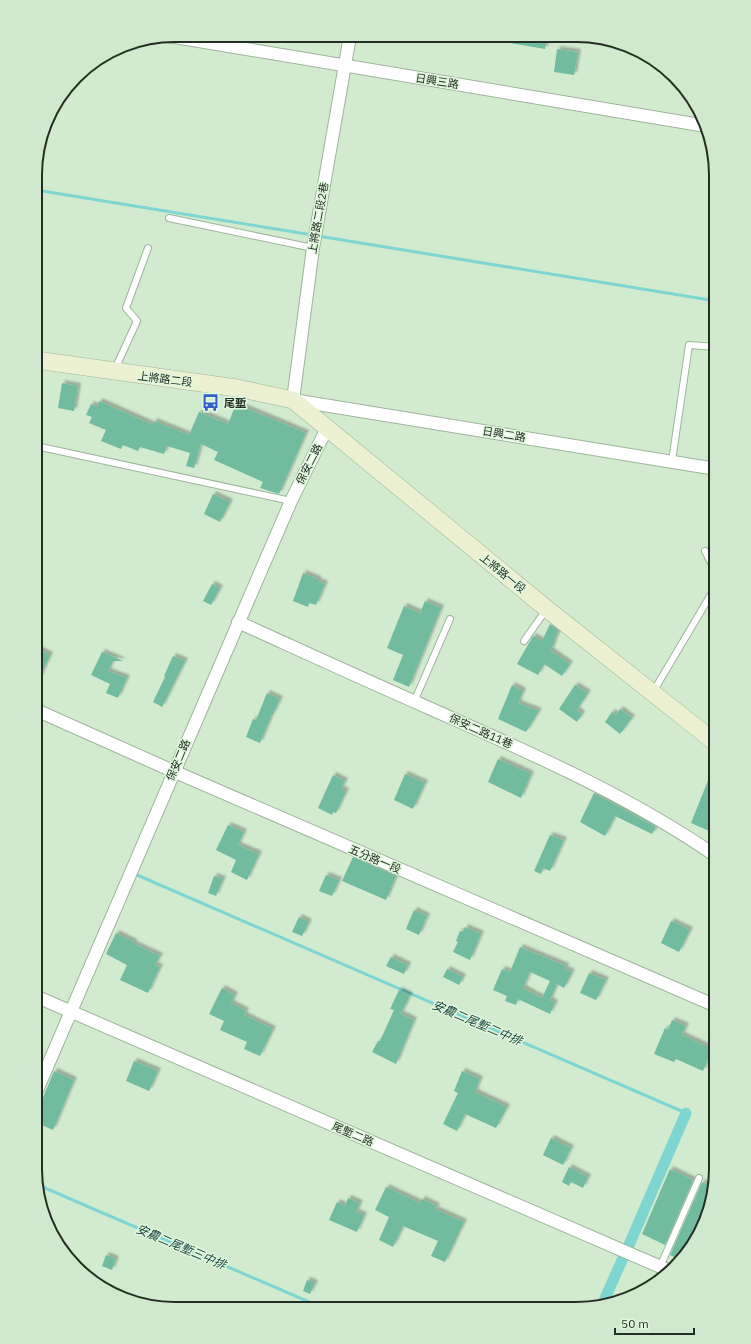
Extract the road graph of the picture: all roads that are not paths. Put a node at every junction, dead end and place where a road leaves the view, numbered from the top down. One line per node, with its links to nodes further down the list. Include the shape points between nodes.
1 (204, 42): 3 (street, 日興三路)
2 (349, 42): 3 (street, 上將路二段2巷)
3 (344, 66): 4 (street, 日興三路); 7 (street, 上將路二段2巷)
4 (699, 125)
5 (169, 218): 7 (lane)
6 (148, 248): 10 (lane, via 126,308 137,321)
7 (313, 248): 11 (street, 上將路二段2巷)
8 (709, 346): 14 (lane, via 689,345)
9 (42, 361): 10 (main road, 上將路二段)
10 (114, 372): 11 (main road, 上將路二段, via 237,388)
11 (293, 400): 12 (main road, 上將路一段); 14 (street, 日興二路)
12 (327, 428): 16 (street, 保安二路); 20 (main road, 上將路一段)
13 (42, 447): 16 (lane)
14 (672, 462): 15 (street, 日興二路)
15 (709, 468)
16 (291, 501): 22 (street, 保安二路)
17 (705, 551): 18 (lane)
18 (709, 559)
19 (709, 598): 24 (lane)
20 (547, 609): 23 (lane); 24 (main road, 上將路一段)
21 (450, 619): 25 (lane)
22 (238, 622): 25 (street, 保安二路11巷); 28 (street, 保安二路)
23 (524, 641)
24 (652, 693): 27 (main road, 上將路一段)
25 (414, 702): 29 (street, 保安二路11巷, via 556,764 639,808)
26 (42, 713): 28 (street, 五分路一段)
27 (709, 738)
28 (173, 771): 31 (street, 五分路一段); 32 (street, 保安二路)
29 (709, 851)
30 (42, 999): 32 (street, 尾塹二路)
31 (709, 1003)
32 (70, 1012): 33 (street, 保安二路); 36 (street, 尾塹二路)
33 (42, 1078)
34 (699, 1178): 35 (lane)
35 (666, 1267)
36 (665, 1269)

